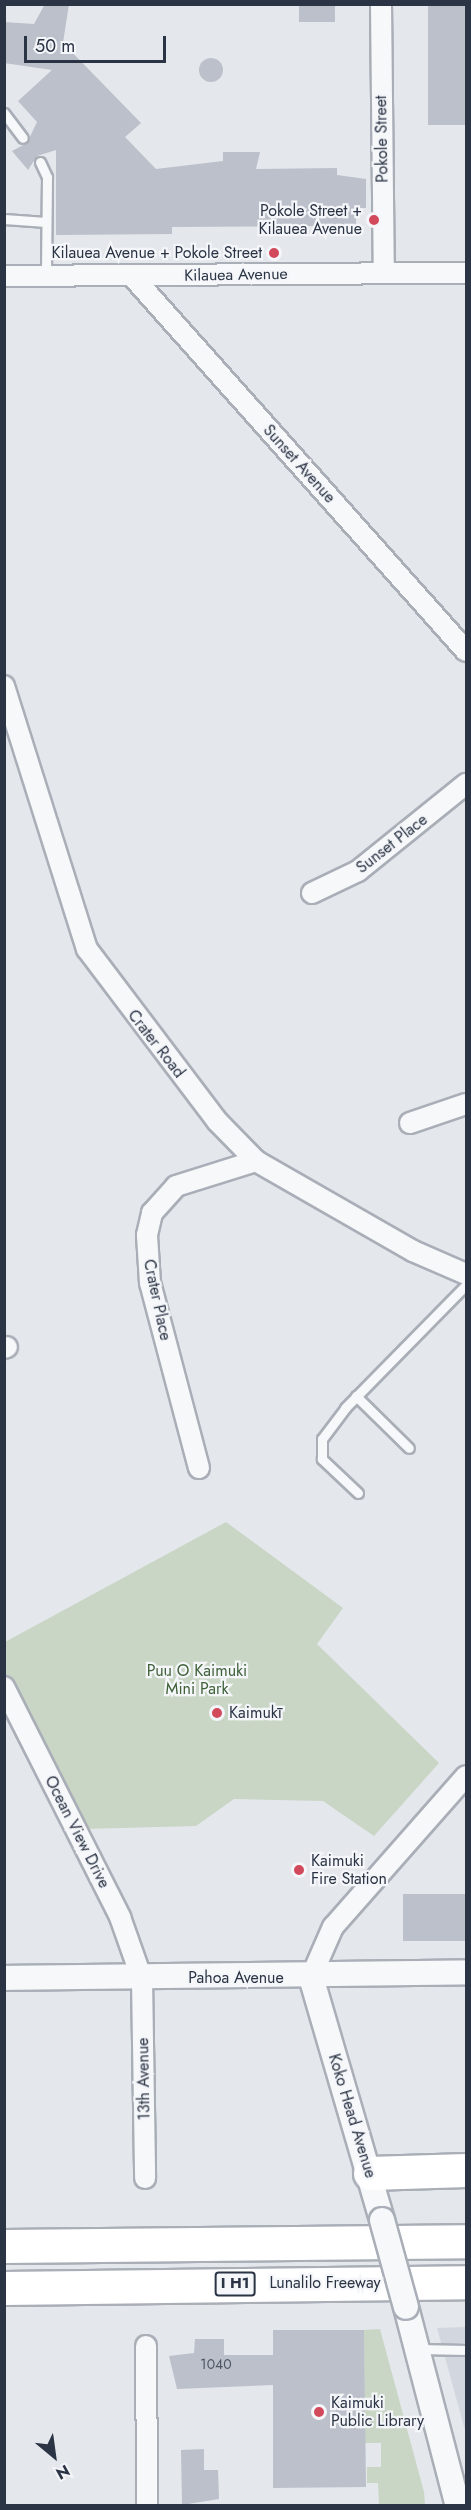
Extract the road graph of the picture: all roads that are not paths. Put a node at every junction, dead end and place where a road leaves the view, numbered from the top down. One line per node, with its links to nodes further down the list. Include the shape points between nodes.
1 (381, 4): 7 (street, Pokole Street)
2 (4, 113): 3 (lane)
3 (23, 138)
4 (40, 162): 6 (lane, via 47,177)
5 (4, 219): 6 (lane)
6 (46, 222): 10 (lane)
7 (384, 273): 8 (street, Kilauea Avenue); 11 (street, Kilauea Avenue)
8 (466, 273)
9 (4, 276): 10 (street, Kilauea Avenue)
10 (46, 276): 11 (street, Kilauea Avenue)
11 (132, 276): 12 (street, Sunset Avenue)
12 (466, 651)
13 (4, 687): 18 (street, Crater Road, via 87,949 217,1122)
14 (466, 784): 15 (street, Sunset Place, via 358,871)
15 (312, 893)
16 (466, 1104): 17 (street)
17 (410, 1123)
18 (256, 1161): 19 (street, Crater Road, via 413,1251); 23 (street, Crater Place, via 176,1186 152,1214 147,1235 150,1283)
19 (466, 1274)
20 (466, 1285): 21 (lane)
21 (356, 1396): 22 (lane); 24 (lane, via 322,1439 322,1460)
22 (409, 1448)
23 (199, 1468)
24 (358, 1493)
25 (4, 1688): 30 (street, Ocean View Drive, via 120,1917)
26 (466, 1776): 28 (street, via 333,1927)
27 (466, 1972): 28 (street, Pahoa Avenue)
28 (310, 1977): 30 (street, Pahoa Avenue); 32 (street, Koko Head Avenue)
29 (4, 1978): 30 (street, Pahoa Avenue)
30 (142, 1979): 33 (street, 13th Avenue)
31 (466, 2169): 32 (highway)
32 (370, 2173): 39 (street, Koko Head Avenue, bridge)
33 (145, 2178)
34 (466, 2241): 35 (highway)
35 (4, 2246)
36 (466, 2282): 37 (highway, Lunalilo Freeway / I H1)
37 (4, 2288)
38 (146, 2346): 41 (street)
39 (417, 2349): 40 (lane); 42 (street, Koko Head Avenue)
40 (466, 2350)
41 (147, 2505)
42 (458, 2505)

